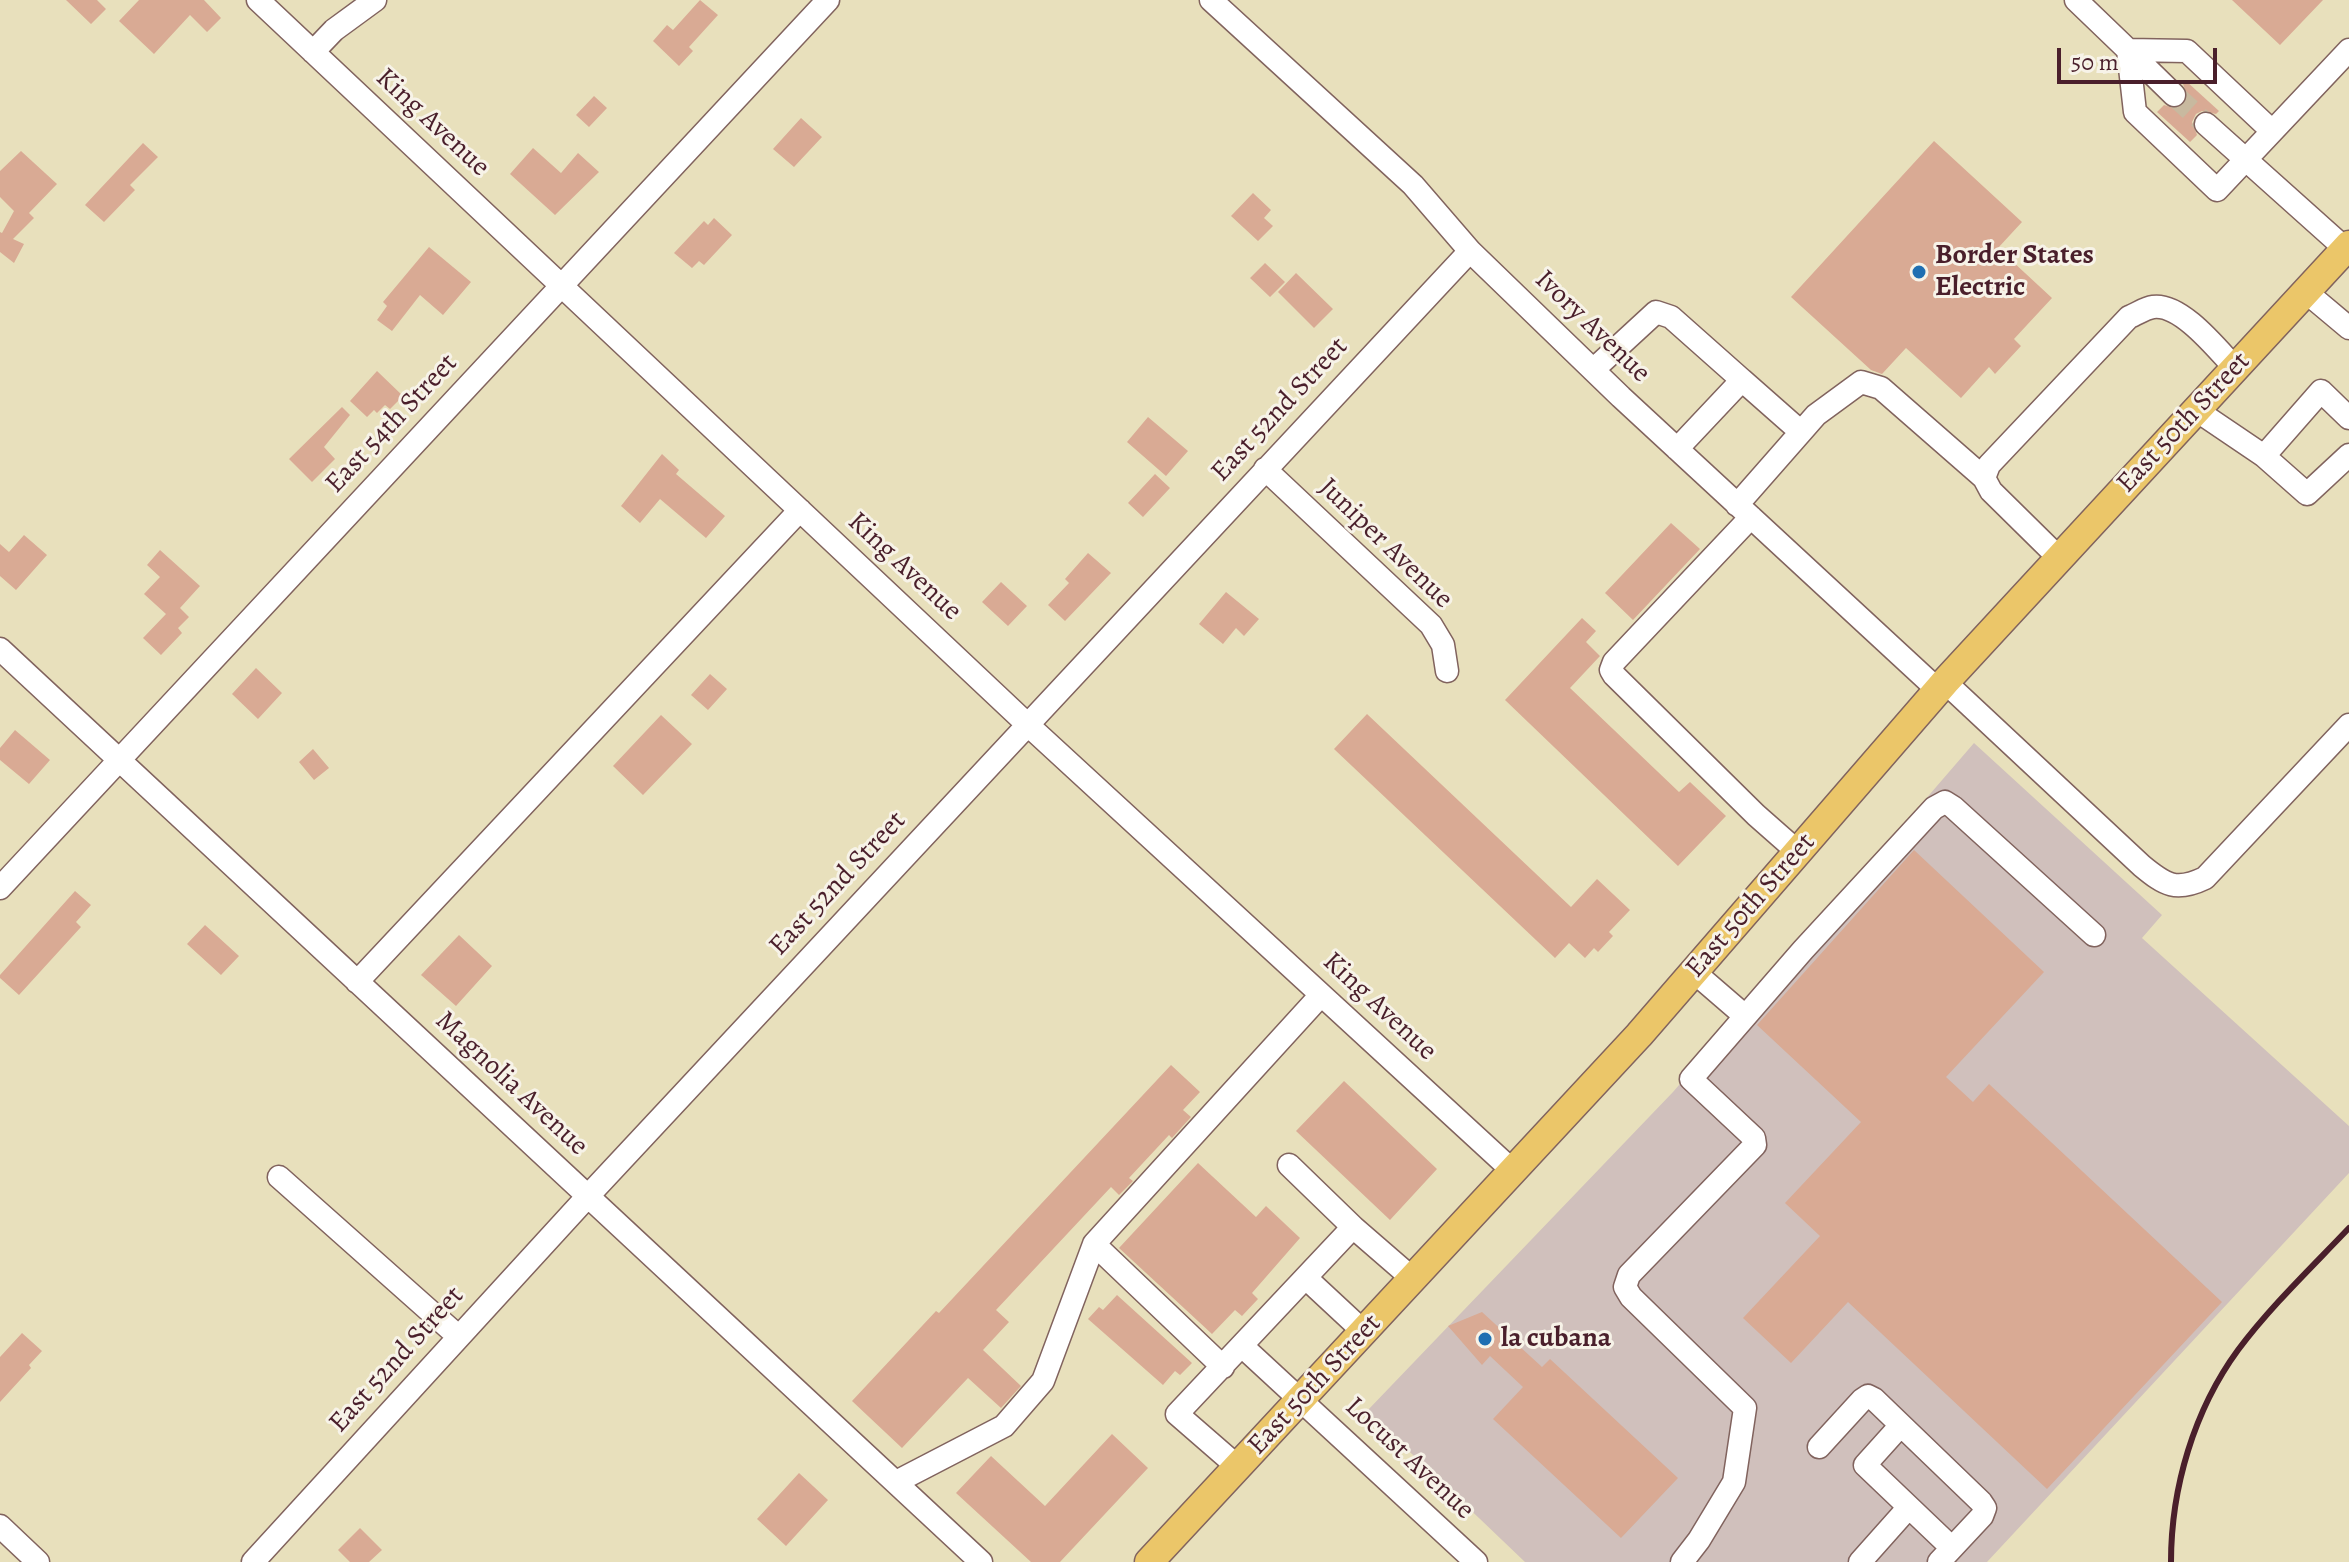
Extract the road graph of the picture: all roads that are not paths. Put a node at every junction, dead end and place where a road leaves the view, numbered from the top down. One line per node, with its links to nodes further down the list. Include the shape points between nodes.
1 (258, 0): 8 (street, King Avenue)
2 (375, 0): 8 (street)
3 (828, 0): 15 (street, East 54th Street)
4 (1211, 0): 14 (street, Ivory Avenue, via 1413,185)
5 (2076, 0): 6 (street)
6 (2128, 50): 9 (street); 11 (street, via 2187,51); 12 (street, via 2135,112 2217,190)
7 (2349, 50): 11 (street)
8 (313, 52): 15 (street, King Avenue)
9 (2174, 95)
10 (2206, 124): 12 (street)
11 (2272, 131): 12 (street)
12 (2246, 160): 13 (street)
13 (2348, 249): 16 (main road, East 50th Street)
14 (1470, 251): 19 (street, Ivory Avenue); 27 (street, East 52nd Street)
15 (562, 286): 29 (street, King Avenue); 37 (street, East 54th Street)
16 (2306, 292): 17 (street); 18 (main road, East 50th Street)
17 (2349, 328)
18 (2235, 368): 21 (main road, East 50th Street); 28 (street, via 2183,317 2167,307 2151,306 2129,317 1989,465)
19 (1593, 370): 20 (street, via 1656,312 1671,317); 24 (street, Ivory Avenue)
20 (1742, 380): 23 (street); 24 (street)
21 (2196, 410): 26 (street); 31 (main road, East 50th Street)
22 (2349, 418): 26 (street, via 2321,391)
23 (1801, 432): 28 (street, via 1861,382 1881,388); 30 (street)
24 (1677, 449): 30 (street, Ivory Avenue)
25 (2349, 455): 26 (street, via 2307,494)
26 (2264, 456)
27 (1265, 469): 33 (street, Juniper Avenue, via 1431,625 1443,645); 35 (street, East 52nd Street)
28 (1984, 478): 31 (street)
29 (800, 510): 35 (street, King Avenue); 42 (street)
30 (1744, 511): 34 (street, Ivory Avenue); 38 (street, via 1611,670)
31 (2059, 558): 34 (main road, East 50th Street)
32 (0, 649): 37 (street, Magnolia Avenue)
33 (1447, 671)
34 (1941, 686): 36 (street, Ivory Avenue, via 2159,881 2173,886 2205,878); 38 (main road, East 50th Street)
35 (1028, 725): 43 (street, King Avenue); 48 (street, East 52nd Street)
36 (2349, 725)
37 (119, 760): 39 (street, East 54th Street); 42 (street, Magnolia Avenue)
38 (1798, 852): 41 (main road, East 50th Street)
39 (0, 888)
40 (2094, 935): 44 (street, via 1945,802)
41 (1694, 972): 44 (street); 46 (main road, East 50th Street)
42 (357, 982): 48 (street, Magnolia Avenue)
43 (1321, 995): 46 (street, King Avenue); 50 (street)
44 (1745, 1016): 70 (street, via 1691,1079 1754,1138 1755,1145 1629,1275 1625,1287 1745,1408 1734,1482)
45 (1289, 1165): 49 (street)
46 (1514, 1172): 52 (main road, East 50th Street)
47 (279, 1177): 54 (street)
48 (588, 1196): 54 (street, East 52nd Street); 61 (street, Magnolia Avenue)
49 (1353, 1227): 51 (street); 52 (street)
50 (1094, 1244): 56 (street); 61 (street, via 1043,1381 1004,1426)
51 (1307, 1279): 53 (street); 55 (street)
52 (1413, 1279): 53 (main road, East 50th Street)
53 (1364, 1332): 57 (main road, East 50th Street)
54 (459, 1337): 66 (street, East 52nd Street)
55 (1242, 1346): 56 (street); 57 (street, Locust Avenue)
56 (1223, 1367): 60 (street, via 1177,1414)
57 (1301, 1400): 60 (main road, East 50th Street); 69 (street, Locust Avenue)
58 (1901, 1425): 59 (street, via 1868,1396); 62 (street, via 1865,1465); 64 (street, via 1985,1508)
59 (1819, 1447)
60 (1238, 1467): 68 (main road, East 50th Street)
61 (896, 1482): 67 (street, Magnolia Avenue)
62 (1909, 1507): 64 (street); 71 (street)
63 (0, 1526): 65 (street)
64 (1946, 1555)
65 (38, 1562)
66 (253, 1562)
67 (981, 1562)
68 (1149, 1562)
69 (1476, 1562)
70 (1682, 1562)
71 (1860, 1562)

